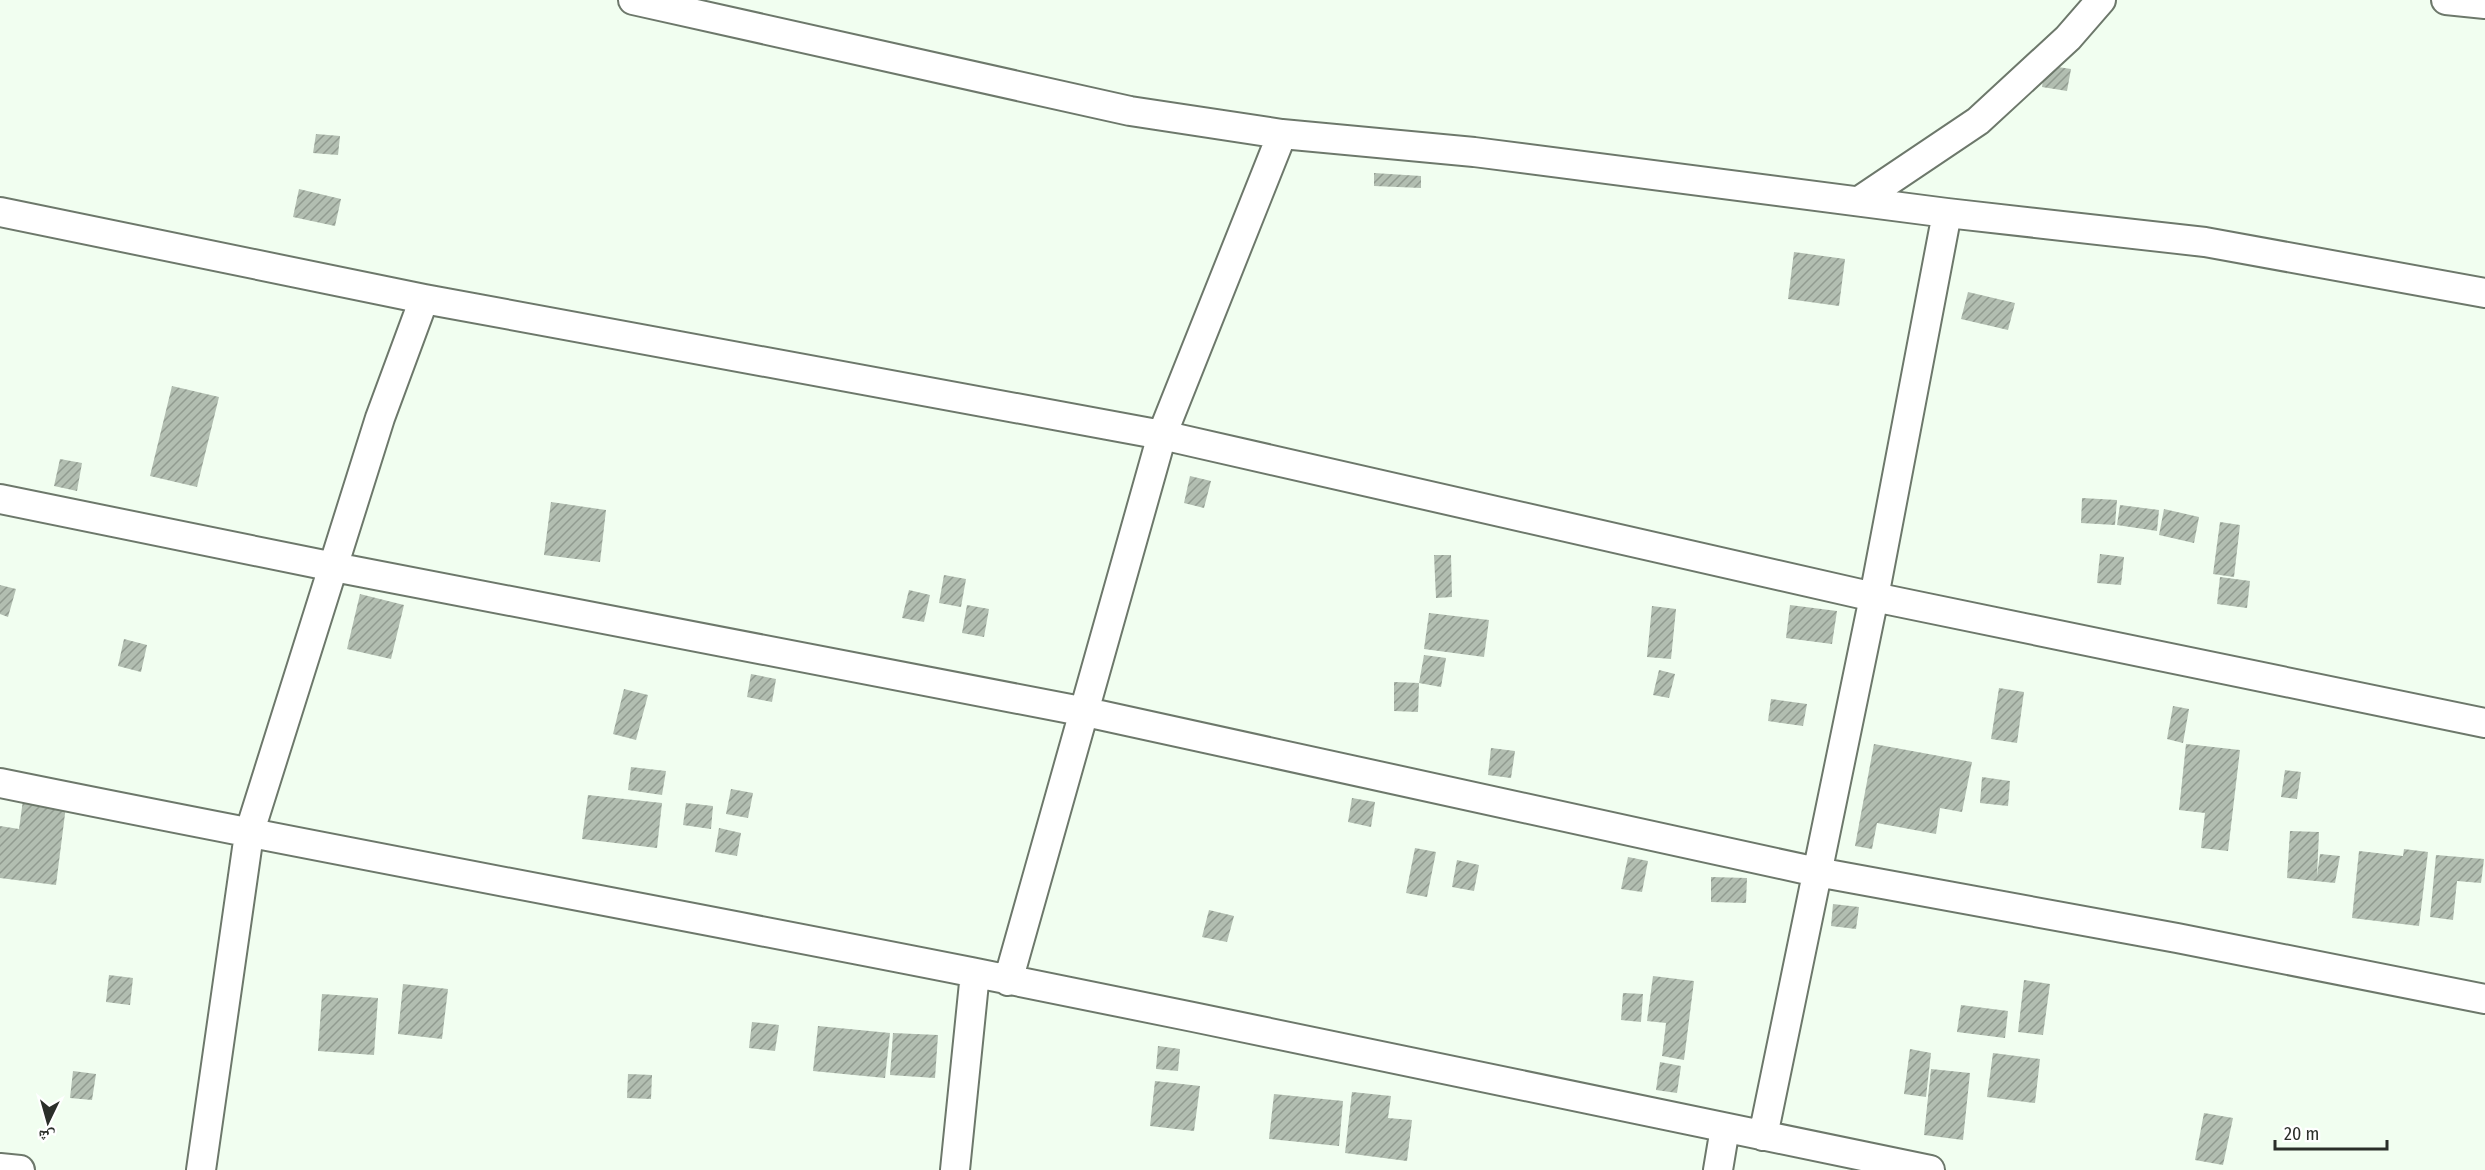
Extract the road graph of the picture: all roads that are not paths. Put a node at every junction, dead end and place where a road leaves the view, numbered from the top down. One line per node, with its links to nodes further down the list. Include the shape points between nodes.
1 (633, 0): 5 (street, via 1130,111)
2 (2101, 0): 6 (street, via 2068,38 1978,121)
3 (2446, 0): 4 (street)
4 (2485, 4)
5 (1282, 134): 6 (street, via 1474,152); 11 (street)
6 (1859, 201): 8 (street)
7 (0, 212): 10 (street)
8 (1947, 213): 9 (street, via 2205,242); 14 (street)
9 (2485, 293)
10 (424, 299): 11 (street); 13 (street, via 380,418)
11 (1162, 435): 14 (street); 15 (street)
12 (0, 499): 13 (street)
13 (334, 567): 15 (street); 18 (street)
14 (1874, 597): 16 (street); 19 (street)
15 (1086, 712): 19 (street); 21 (street)
16 (2485, 723)
17 (0, 783): 18 (street)
18 (249, 834): 20 (street); 27 (street)
19 (1817, 872): 22 (street); 24 (street)
20 (975, 973): 21 (street); 28 (street)
21 (1008, 981): 23 (street, via 1390,1056)
22 (2485, 999)
23 (1725, 1128): 24 (street); 29 (street)
24 (1763, 1136): 30 (street)
25 (0, 1168): 26 (street)
26 (20, 1170)
27 (201, 1170)
28 (955, 1170)
29 (1718, 1170)
30 (1930, 1170)

